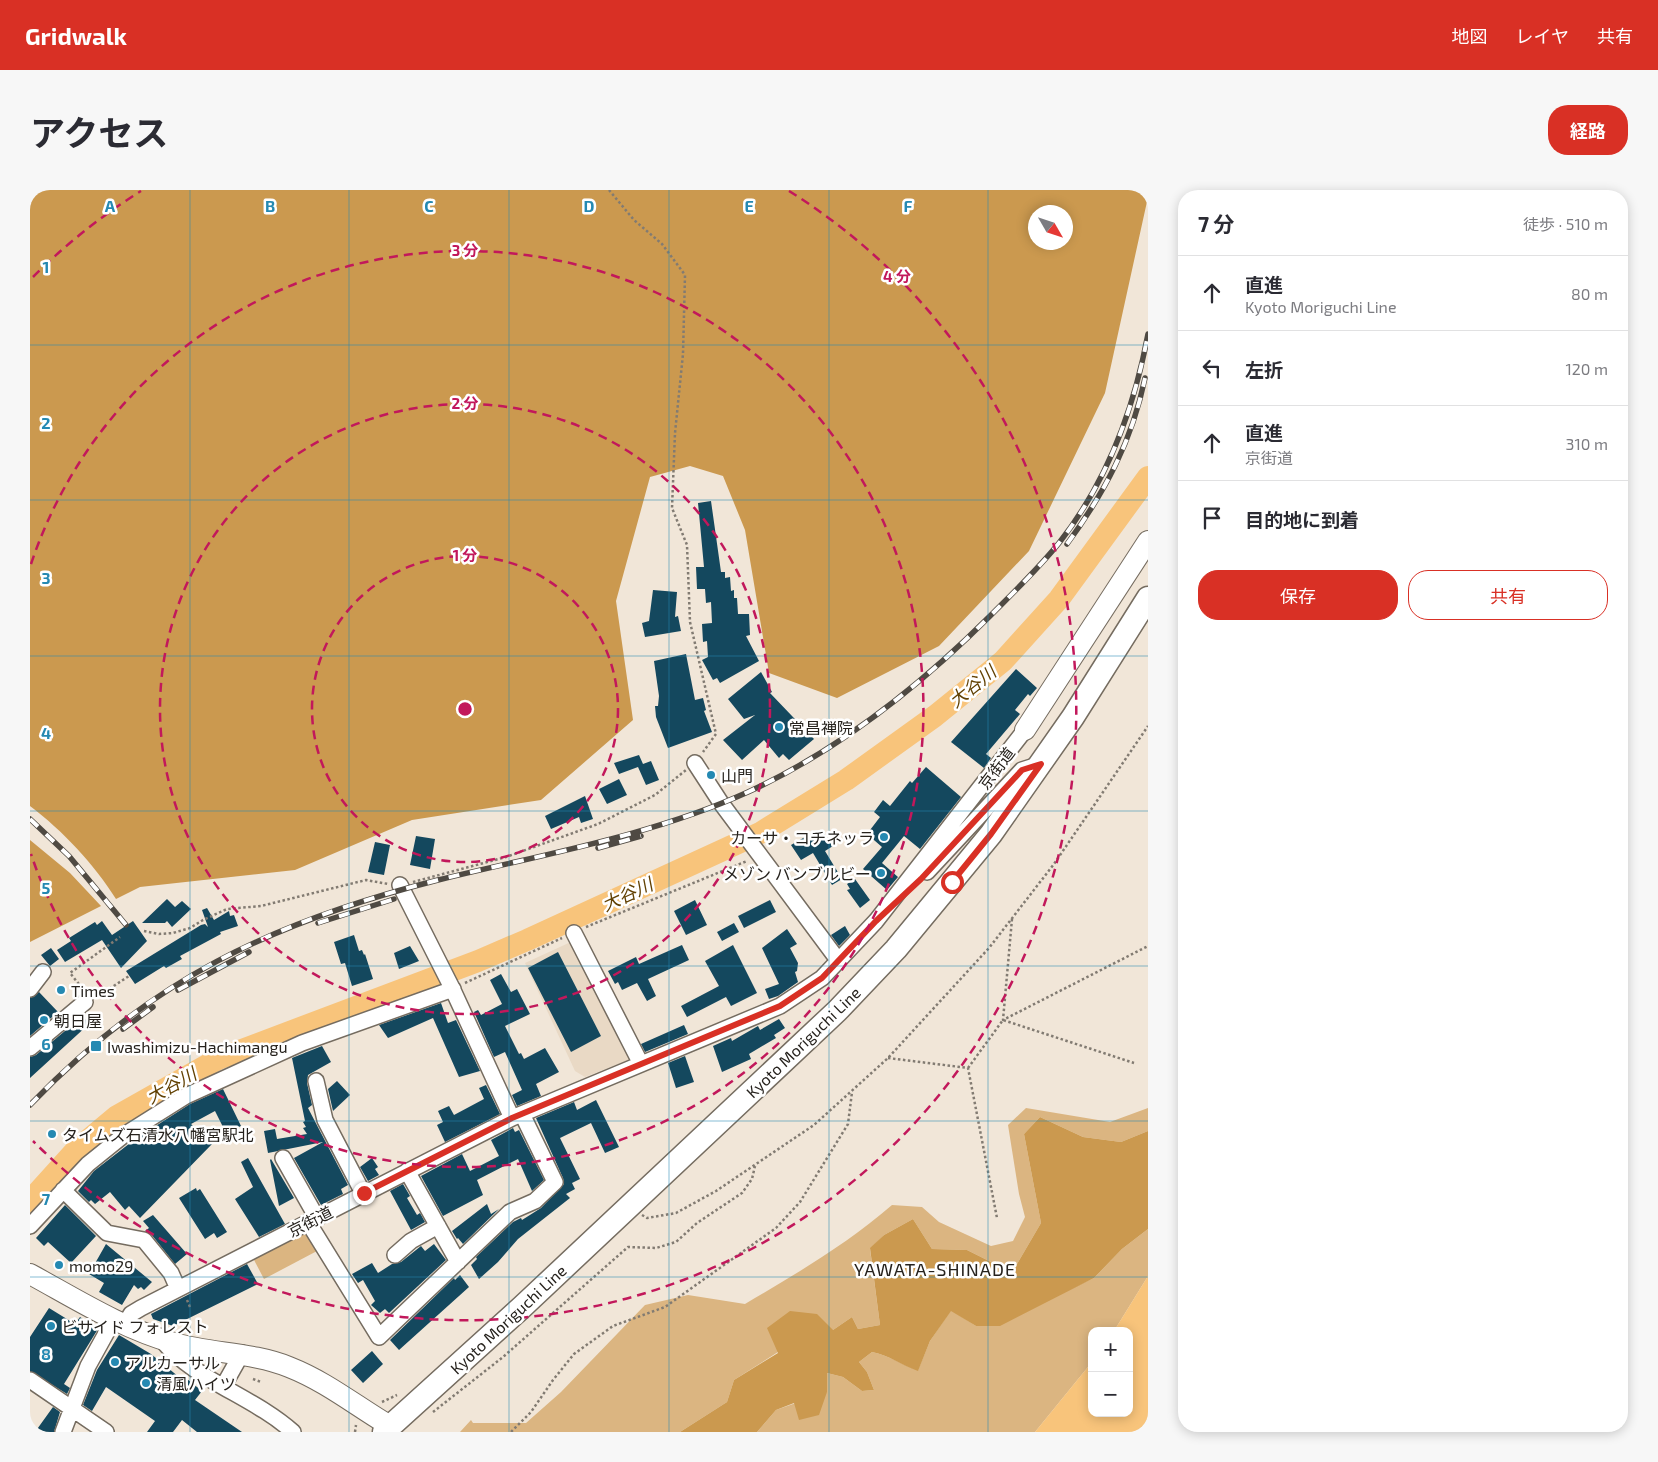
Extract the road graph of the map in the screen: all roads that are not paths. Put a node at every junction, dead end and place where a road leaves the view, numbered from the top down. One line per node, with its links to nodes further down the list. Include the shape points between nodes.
1 (1148, 541): 3 (street, 京街道)
2 (1148, 598): 5 (main road, Kyoto Moriguchi Line)
3 (1025, 730): 7 (street, 京街道)
4 (695, 763): 9 (street)
5 (1041, 764): 7 (street, via 1022,770 921,879); 35 (main road, Kyoto Moriguchi Line, via 991,834 896,949 837,1011)
6 (400, 885): 11 (street)
7 (876, 921): 9 (street, 京街道)
8 (574, 933): 15 (street)
9 (838, 960): 15 (street, 京街道, via 822,978 780,1006)
10 (43, 972): 12 (street)
11 (452, 988): 17 (street); 20 (street, via 302,1044 186,1096 124,1135 88,1164)
12 (30, 989)
13 (87, 1000): 14 (street)
14 (30, 1048)
15 (641, 1064): 17 (street, 京街道)
16 (316, 1081): 21 (street, via 325,1120)
17 (517, 1116): 19 (street, 京街道); 26 (street, via 555,1182 535,1201 510,1212)
18 (283, 1158): 22 (street)
19 (406, 1171): 21 (street, 京街道); 24 (street)
20 (63, 1190): 23 (street); 28 (street, via 107,1233 144,1240 171,1273)
21 (364, 1193): 22 (street, 京街道)
22 (313, 1220): 26 (street, via 379,1337); 28 (street, 京街道)
23 (30, 1226)
24 (438, 1226): 25 (street, via 411,1240); 26 (street)
25 (395, 1255)
26 (458, 1262)
27 (30, 1274): 29 (street)
28 (178, 1289): 29 (street, 京街道)
29 (119, 1321): 30 (street); 34 (street, 京街道, via 88,1366)
30 (161, 1339): 31 (street, via 175,1344); 33 (street, via 173,1354)
31 (242, 1353): 33 (street); 35 (street, via 311,1377 351,1399)
32 (30, 1380): 34 (street)
33 (224, 1385): 38 (street, via 274,1415)
34 (70, 1408): 36 (street, 京街道); 37 (street)
35 (393, 1431)
36 (63, 1432)
37 (106, 1432)
38 (293, 1432)

